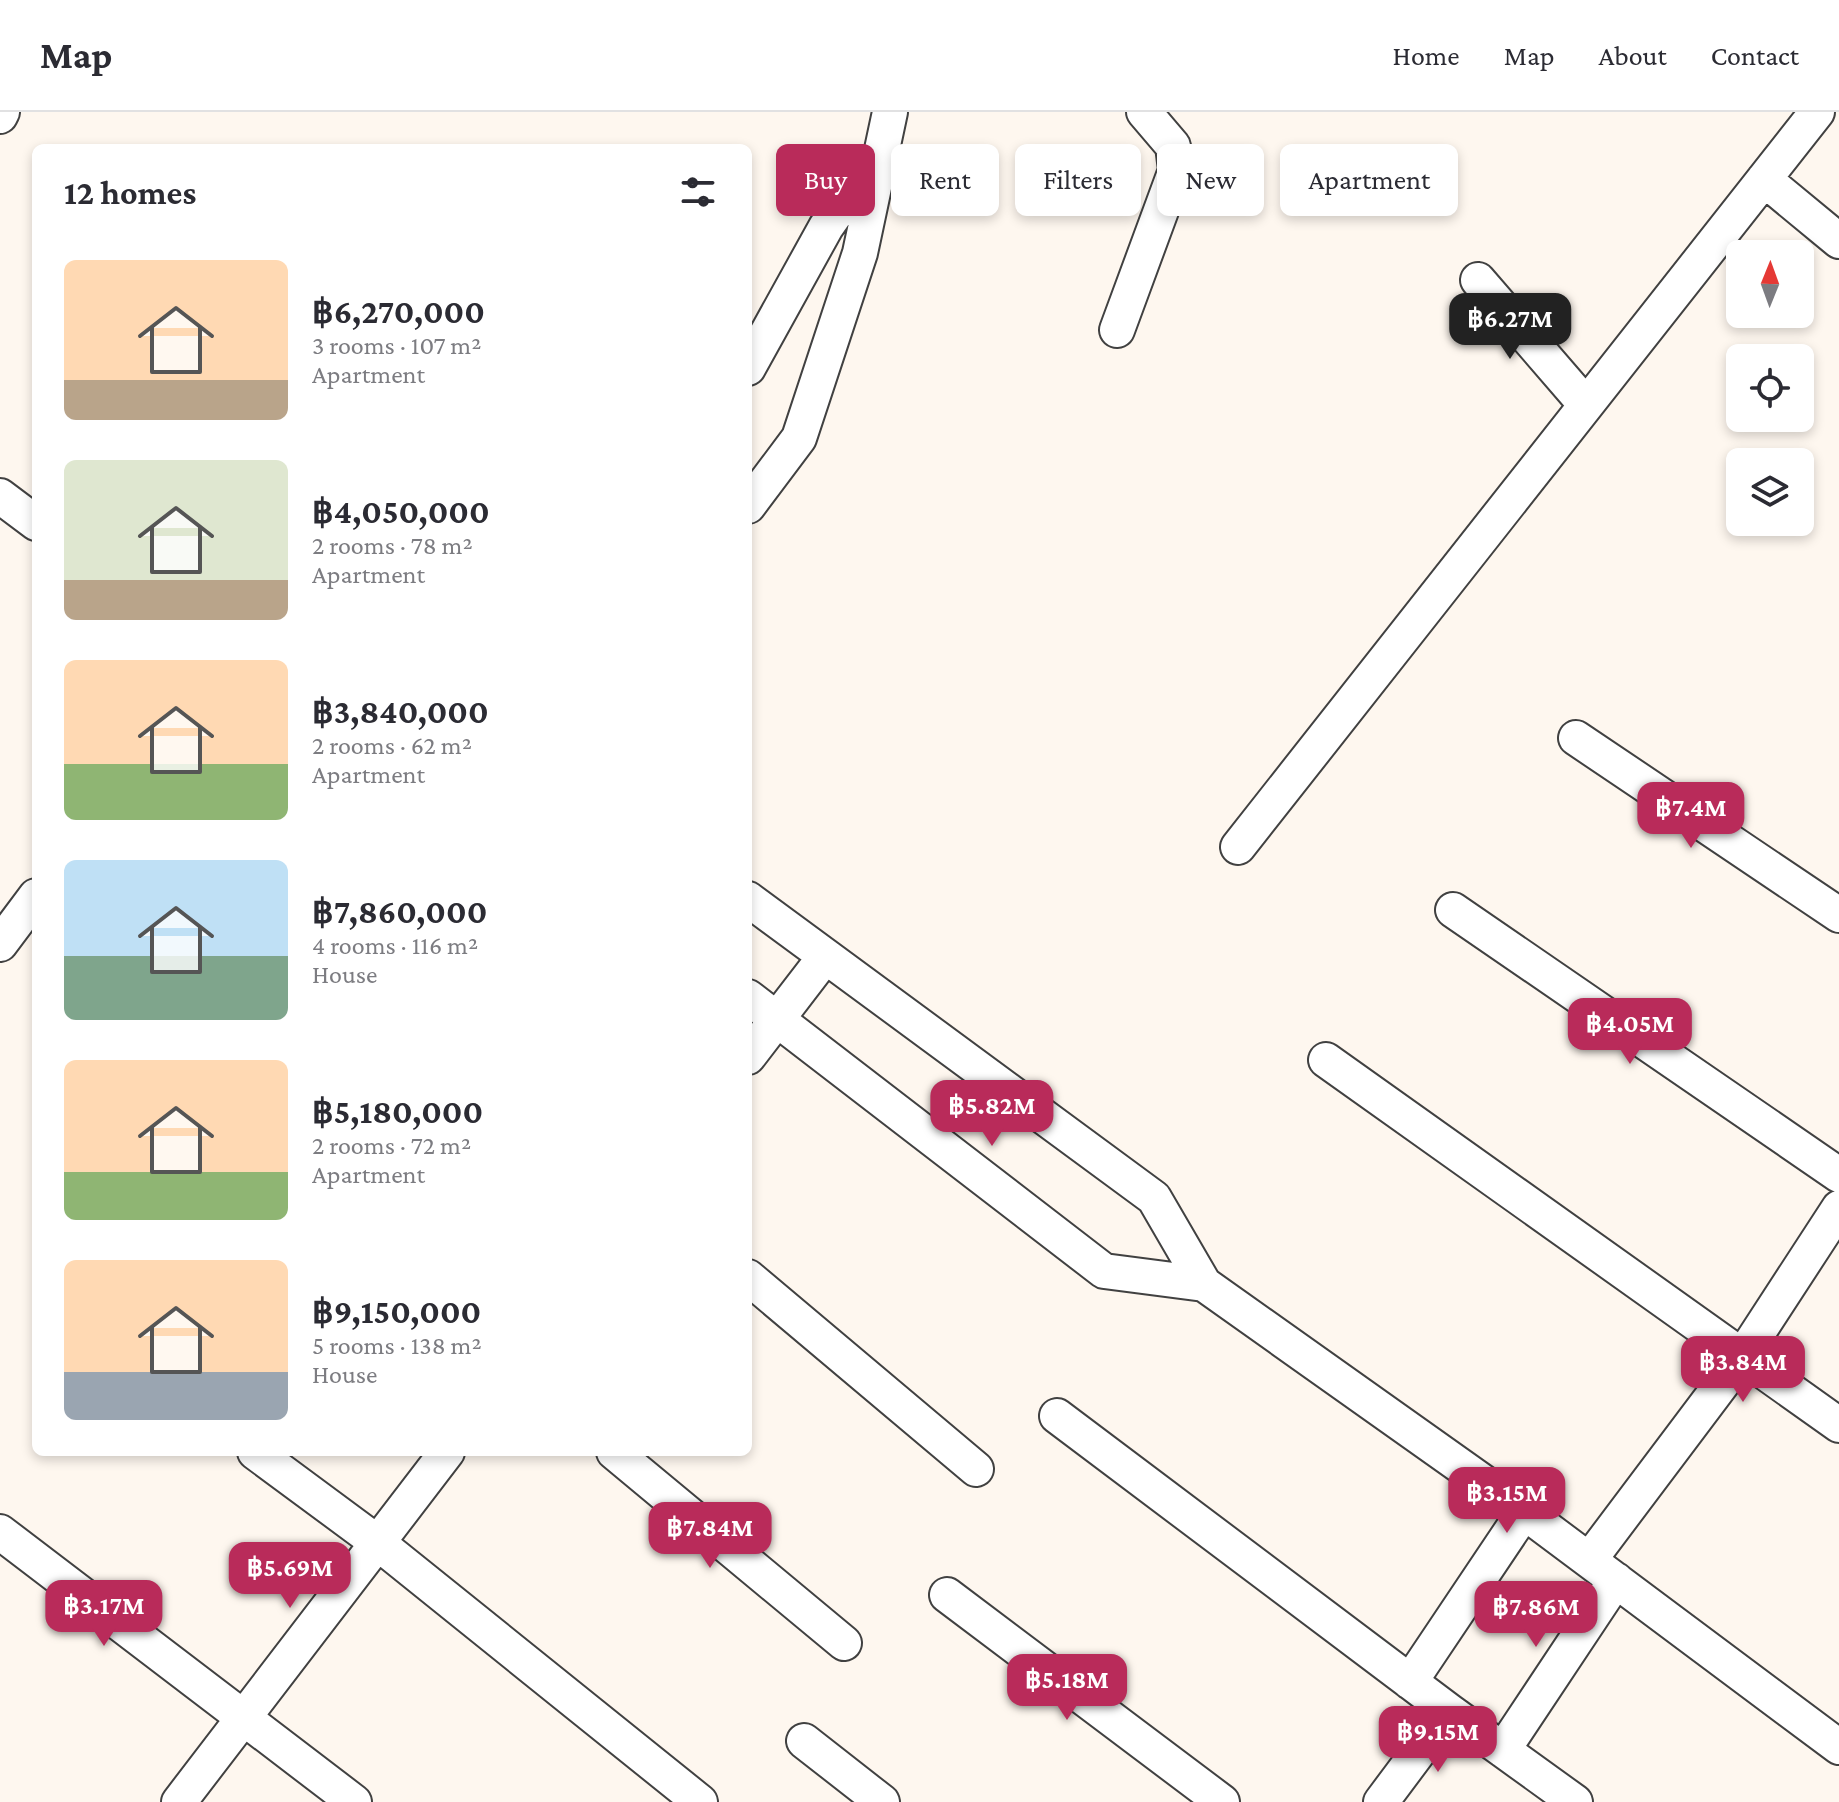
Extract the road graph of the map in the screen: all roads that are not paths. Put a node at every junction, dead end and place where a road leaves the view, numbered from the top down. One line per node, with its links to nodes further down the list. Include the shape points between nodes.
1 (890, 112): 4 (street)
2 (1144, 112): 8 (street, via 1173,146 1176,170)
3 (1817, 112): 5 (street)
4 (879, 152): 9 (street, via 826,227); 12 (street, via 860,253 799,438)
5 (1764, 179): 6 (street); 10 (street)
6 (1839, 241)
7 (1478, 280): 10 (street)
8 (1117, 330)
9 (752, 361)
10 (1586, 405): 15 (street)
11 (0, 496): 13 (street)
12 (752, 501)
13 (32, 520)
14 (1576, 738): 19 (street)
15 (1238, 847)
16 (32, 901): 20 (street)
17 (752, 902): 21 (street)
18 (1453, 910): 26 (street)
19 (1839, 915)
20 (0, 944)
21 (824, 958): 23 (street); 29 (street, via 1154,1198)
22 (752, 1000): 23 (street)
23 (777, 1019): 24 (street); 29 (street, via 1104,1271)
24 (752, 1052)
25 (1326, 1060): 30 (street)
26 (1839, 1175)
27 (1839, 1208): 30 (street)
28 (752, 1280): 36 (street)
29 (1204, 1284): 37 (street)
30 (1742, 1357): 32 (street); 40 (street)
31 (1057, 1416): 44 (street)
32 (1839, 1425)
33 (260, 1456): 39 (street)
34 (444, 1456): 39 (street)
35 (619, 1456): 43 (street)
36 (976, 1469)
37 (1524, 1512): 40 (street); 44 (street)
38 (0, 1532): 46 (street)
39 (378, 1543): 46 (street); 52 (street)
40 (1590, 1559): 41 (street)
41 (1616, 1580): 48 (street); 49 (street)
42 (947, 1595): 54 (street)
43 (844, 1643)
44 (1410, 1682): 45 (street)
45 (1449, 1711): 49 (street); 55 (street)
46 (242, 1718): 50 (street); 51 (street)
47 (804, 1741): 53 (street)
48 (1839, 1747)
49 (1503, 1750): 56 (street)
50 (179, 1802)
51 (354, 1802)
52 (700, 1802)
53 (882, 1802)
54 (1222, 1802)
55 (1381, 1802)
56 (1575, 1802)

